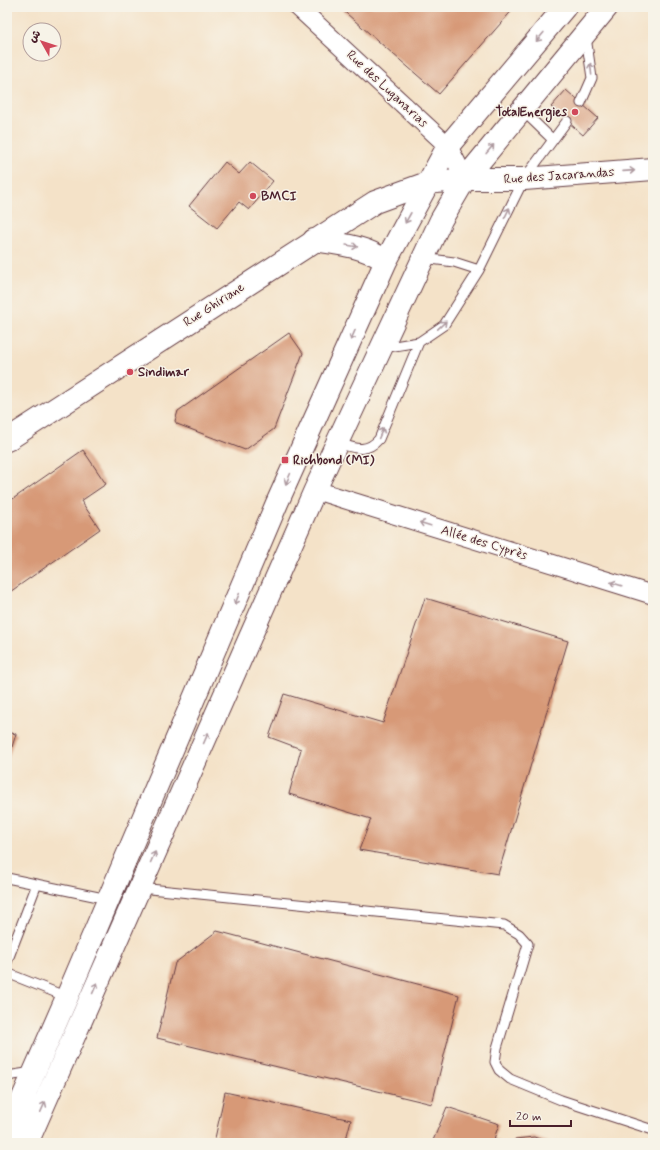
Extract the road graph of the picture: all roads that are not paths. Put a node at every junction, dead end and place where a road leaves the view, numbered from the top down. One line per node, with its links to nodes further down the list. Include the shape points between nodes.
1 (298, 7): 9 (street, Rue des Luganarias)
2 (565, 7): 9 (main road, one-way to 9)
3 (607, 7): 4 (main road)
4 (585, 34): 5 (lane, one-way to 4, via 592,78); 6 (main road)
5 (582, 103)
6 (522, 110): 8 (lane); 11 (main road, one-way to 6)
7 (567, 121): 8 (lane)
8 (553, 140): 12 (lane)
9 (448, 146): 11 (street, Rue des Luganarias); 13 (main road)
10 (653, 169): 12 (main road, Rue des Jacarandas, one-way to 10)
11 (465, 179): 12 (main road, Rue des Jacarandas); 13 (main road, Rue des Jacarandas); 15 (main road)
12 (524, 179): 17 (lane, one-way to 12)
13 (427, 184): 14 (main road, Rue Ghiriane, via 375,202); 16 (main road, one-way to 16)
14 (314, 240): 16 (main road, one-way to 16, via 359,247); 20 (main road, Rue Ghiriane)
15 (423, 258): 17 (lane, via 454,262); 19 (main road)
16 (386, 261): 27 (main road, one-way to 27, via 277,503)
17 (479, 270): 18 (lane, one-way to 17, via 444,325)
18 (419, 342): 19 (lane); 21 (lane, one-way to 18, via 358,449 372,447 379,439)
19 (381, 348): 21 (main road)
20 (7, 440)
21 (337, 443): 22 (main road)
22 (315, 490): 23 (street, Allée des Cyprès, one-way to 22); 26 (main road, one-way to 22)
23 (653, 595)
24 (7, 878): 25 (lane)
25 (37, 884): 27 (lane); 28 (lane)
26 (140, 888): 34 (lane, via 504,925 519,934 528,944 497,1048 495,1062 499,1070 510,1079 561,1100); 35 (main road, one-way to 26)
27 (108, 899): 30 (main road)
28 (7, 962)
29 (7, 973): 30 (lane)
30 (67, 997): 31 (main road)
31 (34, 1072): 32 (lane); 33 (main road)
32 (7, 1076)
33 (8, 1125)
34 (653, 1130)
35 (27, 1143)

